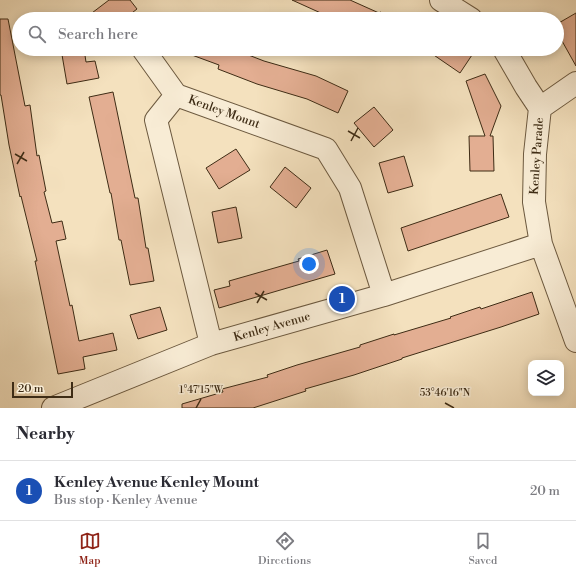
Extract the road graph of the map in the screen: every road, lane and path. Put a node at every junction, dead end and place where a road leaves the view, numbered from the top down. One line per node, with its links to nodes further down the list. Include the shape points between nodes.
1 (441, 0): 2 (street)
2 (460, 12)
3 (148, 56): 6 (street)
4 (508, 56): 7 (street)
5 (576, 83): 7 (street)
6 (176, 95): 9 (street, Kenley Mount, via 326,149 350,188); 11 (street, Kenley Mount, via 156,120)
7 (540, 108): 8 (street, Kenley Parade, via 535,154 534,202)
8 (542, 244): 9 (street, Kenley Avenue); 10 (street, Kenley Parade)
9 (384, 295): 11 (street, Kenley Avenue)
10 (576, 341)
11 (211, 344): 12 (street, Kenley Avenue)
12 (53, 408)

